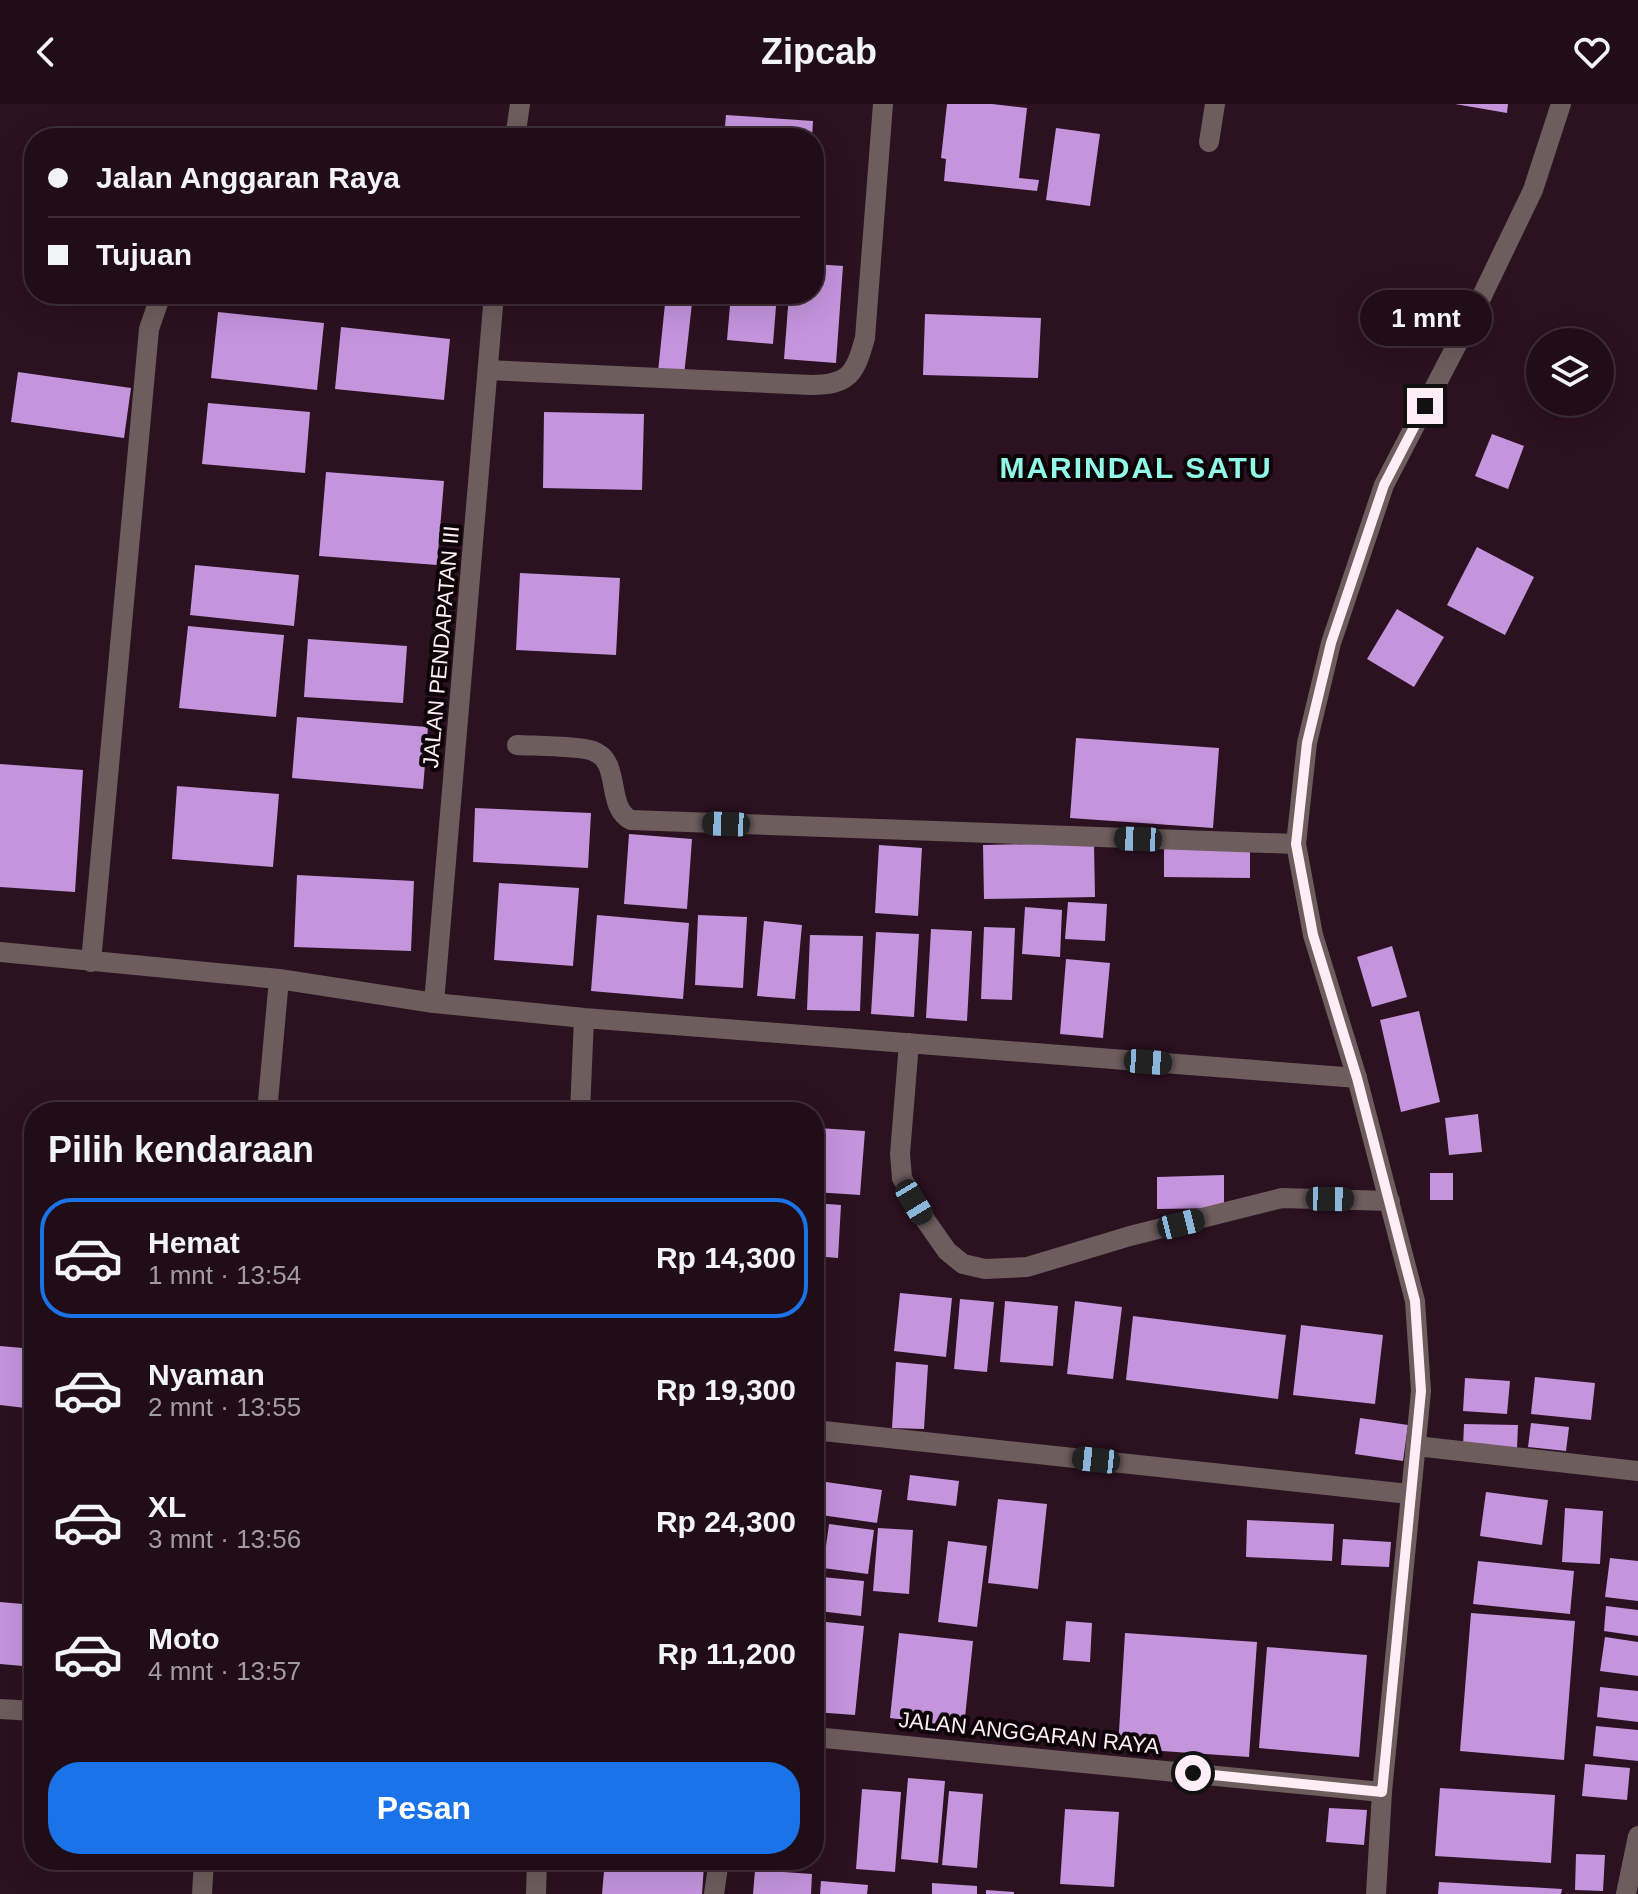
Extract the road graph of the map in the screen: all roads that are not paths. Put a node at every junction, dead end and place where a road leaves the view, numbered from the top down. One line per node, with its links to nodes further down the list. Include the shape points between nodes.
1 (520, 104): 5 (street)
2 (883, 104): 9 (street, via 865,338 858,363 844,380 811,385)
3 (1215, 104): 6 (street)
4 (1561, 104): 11 (street, via 1533,190 1384,485 1331,643 1307,743)
5 (516, 128)
6 (1209, 142)
7 (158, 304): 13 (street, via 149,329)
8 (493, 304): 9 (street, JALAN PENDAPATAN III)
9 (488, 370): 15 (street, JALAN PENDAPATAN III)
10 (517, 745): 11 (street, via 595,751 609,770 618,807 631,820)
11 (1296, 844): 18 (street, via 1313,935)
12 (0, 952): 13 (street)
13 (91, 962): 14 (street)
14 (279, 979): 15 (street); 19 (street)
15 (434, 1003): 16 (street)
16 (584, 1018): 17 (street); 20 (street)
17 (909, 1043): 18 (street); 21 (street, via 902,1178 947,1251 963,1264 1027,1267 1282,1198)
18 (1357, 1078): 21 (street)
19 (268, 1102)
20 (580, 1102)
21 (1390, 1201): 23 (street, via 1415,1301 1421,1391)
22 (824, 1431): 25 (street)
23 (1416, 1446): 24 (street); 25 (street)
24 (1638, 1471)
25 (1409, 1494): 29 (street)
26 (0, 1709): 27 (street)
27 (24, 1710)
28 (824, 1738): 29 (street, JALAN ANGGARAN RAYA)
29 (1382, 1792): 37 (street)
30 (1638, 1836): 38 (street)
31 (203, 1870): 34 (street)
32 (537, 1870): 35 (street)
33 (718, 1870): 36 (street)
34 (202, 1894)
35 (536, 1894)
36 (714, 1894)
37 (1376, 1894)
38 (1626, 1894)

